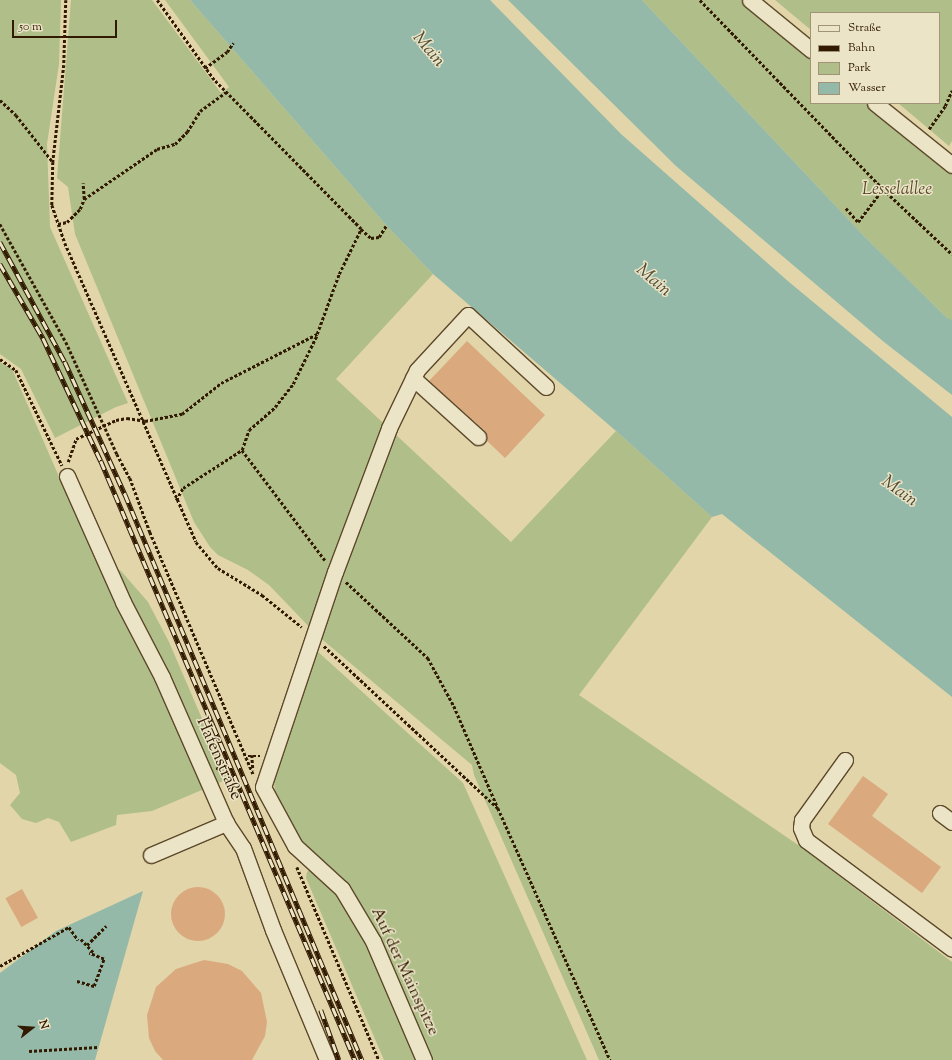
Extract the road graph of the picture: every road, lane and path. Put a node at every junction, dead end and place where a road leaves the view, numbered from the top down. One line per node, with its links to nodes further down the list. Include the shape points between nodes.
1 (66, 0): 13 (path, via 64,65)
2 (157, 0): 7 (path)
3 (700, 0): 16 (path)
4 (750, 0): 6 (street)
5 (233, 43): 7 (path, via 227,52)
6 (810, 49)
7 (205, 68): 9 (path)
8 (952, 90): 12 (path, via 945,106)
9 (226, 92): 17 (path, via 200,111 187,132 175,144 157,149); 22 (path)
10 (0, 100): 13 (path)
11 (876, 104): 12 (street)
12 (920, 140): 14 (street)
13 (53, 162): 20 (path, via 52,205)
14 (952, 164)
15 (83, 183): 17 (path)
16 (883, 189): 18 (path, via 858,222); 23 (path)
17 (84, 199): 20 (path, via 80,209 67,222)
18 (846, 208)
19 (0, 224): 35 (path, bridge, via 66,342 133,485 150,532 254,777 252,754)
20 (58, 224): 28 (path, via 96,318)
21 (386, 226): 22 (path, via 379,237 372,238)
22 (361, 229): 24 (path, via 339,274)
23 (952, 254)
24 (317, 334): 28 (path, via 220,383 182,414); 30 (path, via 293,384 275,407 249,430)
25 (0, 359): 31 (path, via 16,370)
26 (413, 378): 27 (street, via 417,370 468,315); 29 (street); 33 (street, via 389,428)
27 (546, 387)
28 (145, 421): 31 (path, via 127,418 116,420 76,439 68,458); 32 (path)
29 (478, 438)
30 (242, 450): 32 (path, via 183,488); 33 (path)
31 (67, 476): 38 (street, Hafenstraße, via 123,602 162,677)
32 (176, 500): 34 (path, via 196,542 218,568 262,594)
33 (335, 572): 34 (street); 37 (path, via 428,658 454,706)
34 (314, 636): 37 (path); 39 (street, Auf der Mainspitze, via 263,787)
35 (248, 756)
36 (845, 760): 43 (street, via 802,820 801,828 806,840)
37 (498, 808): 53 (path)
38 (226, 823): 40 (street); 50 (street, Hafenstraße, via 243,848 273,930)
39 (295, 846): 51 (path, via 298,871); 52 (street, Auf der Mainspitze, via 342,889 372,941)
40 (152, 855)
41 (106, 926): 42 (path)
42 (87, 945): 44 (path); 46 (path, via 79,940 69,927)
43 (952, 949)
44 (93, 952)
45 (89, 953): 47 (path, via 104,959 94,986)
46 (0, 966)
47 (77, 981)
48 (98, 1047): 49 (path)
49 (29, 1051)
50 (327, 1060)
51 (379, 1060)
52 (424, 1060)
53 (610, 1060)

